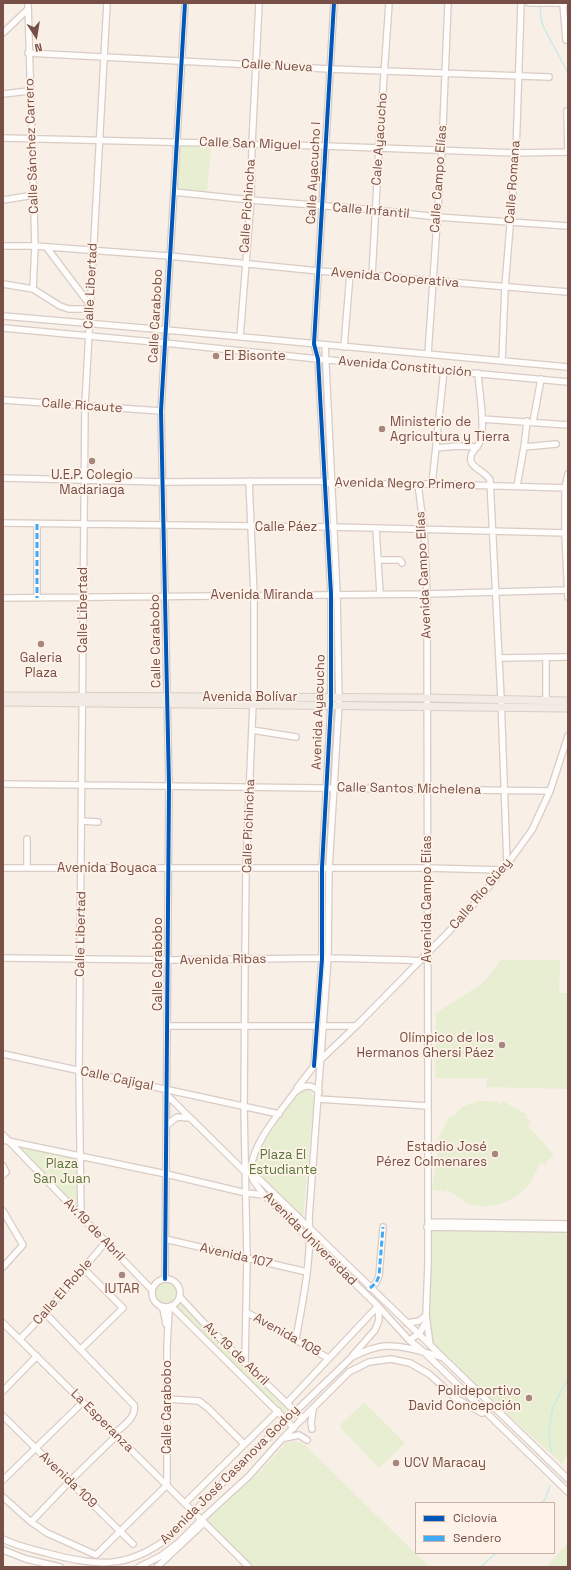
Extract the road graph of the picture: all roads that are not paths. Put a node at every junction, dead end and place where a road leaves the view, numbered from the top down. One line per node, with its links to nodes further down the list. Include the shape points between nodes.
1 (107, 3): 16 (street, Calle Libertad)
2 (185, 3): 17 (street, Calle Carabobo)
3 (259, 3): 18 (street, Calle Pichincha)
4 (334, 3): 19 (street, Calle Ayacucho I)
5 (390, 3): 20 (street, Cale Ayacucho)
6 (448, 3): 21 (street, Calle Campo Elías)
7 (521, 3): 22 (street, Calle Romana)
8 (530, 3): 11 (street)
9 (563, 3): 10 (street); 11 (street); 14 (street)
10 (568, 3)
11 (550, 4)
12 (28, 6): 13 (street); 15 (street, Calle Sánchez Carrero)
13 (3, 33)
14 (566, 40)
15 (28, 53): 16 (street, Calle Nueva); 24 (street, Calle Sánchez Carrero)
16 (104, 57): 17 (street, Calle Nueva); 29 (street, Calle Libertad)
17 (181, 60): 18 (street, Calle Nueva); 30 (street, Calle Carabobo)
18 (256, 65): 19 (street, Calle Nueva); 31 (street, Calle Pichincha)
19 (330, 69): 20 (street, Calle Nueva); 32 (street, Calle Ayacucho I)
20 (385, 71): 21 (street, Calle Nueva); 33 (street, Cale Ayacucho)
21 (445, 73): 22 (street, Calle Nueva); 34 (street, Calle Campo Elías)
22 (519, 76): 23 (street, Calle Nueva); 36 (street, Calle Romana)
23 (549, 77)
24 (29, 91): 25 (street); 28 (street, Calle Sánchez Carrero)
25 (3, 94)
26 (567, 111): 35 (street)
27 (3, 138): 28 (street, Calle San Miguel)
28 (31, 140): 29 (street, Calle San Miguel); 38 (street, Calle Sánchez Carrero)
29 (99, 141): 30 (street, Calle San Miguel); 49 (street, Calle Libertad)
30 (176, 142): 31 (street, Calle San Miguel); 37 (street, Calle Carabobo)
31 (252, 144): 32 (street, Calle San Miguel); 40 (street, Calle Pichincha)
32 (325, 146): 33 (street, Calle San Miguel); 41 (street, Calle Ayacucho I)
33 (379, 148): 34 (street, Calle San Miguel); 42 (street, Cale Ayacucho)
34 (442, 150): 36 (street, Calle San Miguel); 43 (street, Calle Campo Elías)
35 (568, 152): 36 (street, Calle San Miguel)
36 (516, 153): 44 (street, Calle Romana)
37 (174, 192): 40 (street, Calle Infantil); 50 (street, Calle Carabobo)
38 (34, 194): 39 (street); 47 (street, Calle Sánchez Carrero)
39 (3, 200)
40 (251, 200): 41 (street, Calle Infantil); 51 (street, Calle Pichincha)
41 (322, 207): 42 (street, Calle Infantil); 52 (street, Calle Ayacucho I)
42 (376, 210): 43 (street, Calle Infantil); 54 (street, Cale Ayacucho)
43 (437, 217): 44 (street, Calle Infantil); 55 (street, Calle Campo Elías)
44 (510, 222): 45 (street, Calle Infantil); 57 (street, Calle Romana)
45 (568, 226)
46 (5, 246): 47 (street, Avenida Cooperativa)
47 (35, 246): 48 (street, Avenida Cooperativa); 58 (street, Calle Sánchez Carrero)
48 (47, 248): 49 (street, Avenida Cooperativa); 60 (street)
49 (93, 251): 50 (street, Avenida Cooperativa); 60 (street, Calle Libertad)
50 (169, 256): 51 (street, Avenida Cooperativa); 64 (street, Calle Carabobo)
51 (245, 264): 52 (street, Avenida Cooperativa); 66 (street, Calle Pichincha)
52 (319, 271): 53 (street, Avenida Cooperativa); 68 (street, Calle Ayacucho I)
53 (350, 274): 54 (street, Avenida Cooperativa); 70 (street)
54 (372, 275): 55 (street, Avenida Cooperativa)
55 (432, 280): 57 (street, Avenida Cooperativa); 71 (street, Calle Campo Elías)
56 (3, 284): 58 (street)
57 (505, 287): 59 (street, Avenida Cooperativa); 74 (street, Calle Romana)
58 (33, 289): 60 (street, via 69,309)
59 (568, 292)
60 (90, 307): 62 (street, Calle Libertad)
61 (3, 316): 62 (street, Avenida Constitución)
62 (89, 323): 64 (street, Avenida Constitución); 65 (street, Calle Libertad)
63 (3, 328): 65 (street, Avenida Constitución)
64 (166, 330): 66 (street, Avenida Constitución); 67 (street, Calle Carabobo)
65 (88, 336): 67 (street, Avenida Constitución); 81 (street, Calle Libertad)
66 (240, 337): 68 (street, Avenida Constitución)
67 (165, 342): 72 (street, Avenida Constitución); 82 (street, Calle Carabobo)
68 (314, 344): 69 (street, Avenida Constitución); 72 (street, Calle Ayacucho I)
69 (325, 345): 70 (street, Avenida Constitución); 73 (street, Avenida Ayacucho)
70 (344, 347): 71 (street, Avenida Constitución)
71 (428, 354): 74 (street, Avenida Constitución)
72 (318, 359): 73 (street, Avenida Constitución); 95 (street, Avenida Ayacucho)
73 (325, 360): 76 (street, Avenida Constitución); 97 (street, Avenida Ayacucho)
74 (502, 361): 75 (street, Avenida Constitución)
75 (568, 367)
76 (444, 370): 77 (street, Avenida Constitución); 90 (street)
77 (478, 373): 78 (street, Avenida Constitución); 83 (street)
78 (541, 379): 79 (street, Avenida Constitución); 85 (street)
79 (568, 382)
80 (3, 400): 81 (street, Calle Ricaute)
81 (85, 405): 82 (street, Calle Ricaute); 93 (street, Calle Libertad)
82 (161, 411): 96 (street, Calle Carabobo)
83 (482, 418): 84 (street); 88 (street, via 481,440)
84 (526, 421): 85 (street); 89 (street)
85 (533, 422): 86 (street)
86 (568, 426)
87 (556, 444): 89 (street)
88 (477, 447): 90 (street); 100 (street, via 472,452 472,465 487,474)
89 (524, 447): 101 (street)
90 (436, 448): 99 (street)
91 (568, 474): 102 (street)
92 (3, 478): 93 (street, Avenida Negro Primero)
93 (84, 479): 96 (street, Avenida Negro Primero); 105 (street, Calle Libertad)
94 (249, 481): 95 (street, Avenida Negro Primero); 96 (street, Avenida Negro Primero); 107 (street, Calle Pichincha)
95 (324, 481): 97 (street, Avenida Negro Primero); 108 (street, Avenida Ayacucho)
96 (163, 482): 106 (street, Calle Carabobo)
97 (331, 484): 98 (street, Avenida Negro Primero); 108 (street, Avenida Ayacucho)
98 (418, 484): 99 (street, Avenida Negro Primero); 110 (street, Avenida Campo Elías)
99 (432, 484): 100 (street, Avenida Negro Primero)
100 (491, 486): 101 (street, Avenida Negro Primero); 111 (street)
101 (517, 486): 102 (street, Avenida Negro Primero)
102 (566, 488): 112 (street)
103 (3, 523): 104 (street, Calle Páez)
104 (37, 524): 105 (street, Calle Páez); 124 (street)
105 (83, 525): 106 (street, Calle Páez); 125 (street, Calle Libertad)
106 (164, 525): 107 (street, Calle Páez); 120 (street, Calle Carabobo)
107 (251, 526): 108 (street, Calle Páez); 121 (street, Calle Pichincha)
108 (331, 527): 109 (street, Calle Páez); 117 (street, Avenida Ayacucho)
109 (376, 528): 110 (street, Calle Páez); 113 (street)
110 (424, 530): 111 (street, Calle Páez); 119 (street, Avenida Campo Elías)
111 (493, 532): 112 (street, Calle Páez); 116 (street)
112 (566, 533): 115 (street)
113 (378, 560): 114 (street, via 400,560); 118 (street)
114 (402, 563)
115 (568, 590): 116 (street, Avenida Miranda); 122 (street)
116 (495, 592): 119 (street, Avenida Miranda); 128 (street)
117 (334, 594): 118 (street, Avenida Miranda); 121 (street, Avenida Miranda); 134 (street, Avenida Ayacucho); 135 (street, Avenida Ayacucho)
118 (380, 594): 119 (street, Avenida Miranda)
119 (427, 594): 136 (street, Avenida Campo Elías)
120 (165, 595): 121 (street, Avenida Miranda); 125 (street, Avenida Miranda); 131 (street, Calle Carabobo)
121 (254, 595): 132 (street, Calle Pichincha)
122 (568, 597)
123 (3, 598): 124 (street, Avenida Miranda)
124 (37, 598): 125 (street, Avenida Miranda)
125 (83, 598): 130 (street, Calle Libertad)
126 (546, 657): 127 (street); 128 (street); 133 (street)
127 (568, 657)
128 (499, 658): 139 (street)
129 (3, 696): 130 (main road, Avenida Bolívar)
130 (83, 700): 131 (main road, Avenida Bolívar); 138 (main road, Avenida Bolívar); 145 (street, Calle Libertad)
131 (167, 700): 132 (main road, Avenida Bolívar); 146 (street, Calle Carabobo)
132 (254, 700): 134 (main road, Avenida Bolívar); 141 (street, Calle Pichincha)
133 (546, 700): 137 (main road, Avenida Bolívar); 139 (main road, Avenida Bolívar)
134 (331, 701): 135 (main road, Avenida Bolívar); 148 (street, Avenida Ayacucho)
135 (339, 701): 136 (main road, Avenida Bolívar); 149 (street, Avenida Ayacucho)
136 (428, 701): 139 (main road, Avenida Bolívar); 150 (street, Avenida Campo Elías)
137 (568, 701)
138 (3, 702)
139 (501, 703): 140 (main road, Avenida Bolívar); 151 (street)
140 (568, 708)
141 (252, 730): 143 (street); 147 (street, Calle Pichincha)
142 (568, 736): 152 (street, Calle Río Güey)
143 (296, 737)
144 (3, 784): 145 (street, Calle Santos Michelena)
145 (83, 784): 146 (street, Calle Santos Michelena); 153 (street, Calle Libertad)
146 (169, 786): 147 (street, Calle Santos Michelena); 164 (street, Calle Carabobo)
147 (250, 787): 148 (street, Calle Santos Michelena); 160 (street, Calle Pichincha)
148 (326, 788): 149 (street, Calle Santos Michelena); 161 (street, Avenida Ayacucho)
149 (333, 788): 150 (street, Calle Santos Michelena); 162 (street, Avenida Ayacucho)
150 (427, 790): 151 (street, Calle Santos Michelena); 163 (street, Avenida Campo Elías)
151 (505, 791): 152 (street, Calle Santos Michelena); 156 (street)
152 (550, 792): 156 (street, Calle Río Güey, via 532,830)
153 (82, 821): 154 (street); 159 (street, Calle Libertad)
154 (98, 822)
155 (27, 839): 158 (street)
156 (507, 864): 165 (street, Calle Río Güey)
157 (3, 868): 158 (street, Avenida Boyaca)
158 (27, 868): 159 (street, Avenida Boyaca)
159 (82, 868): 164 (street, Avenida Boyaca); 171 (street, Calle Libertad)
160 (246, 868): 161 (street, Avenida Boyaca); 164 (street, Avenida Boyaca); 170 (street, Calle Pichincha)
161 (322, 868): 162 (street, Avenida Boyaca); 168 (street, Avenida Ayacucho)
162 (329, 868): 163 (street, Avenida Boyaca); 169 (street, Avenida Ayacucho)
163 (427, 868): 165 (street, Avenida Boyaca); 166 (street, Avenida Campo Elías)
164 (168, 869): 172 (street, Calle Carabobo)
165 (503, 870): 166 (street, Calle Río Güey)
166 (427, 954): 173 (street, Calle Río Güey); 187 (street, Avenida Campo Elías)
167 (3, 958): 171 (street, Avenida Ribas)
168 (322, 958): 169 (street, Avenida Ribas); 170 (street, Avenida Ribas); 176 (street, Avenida Ayacucho)
169 (328, 958): 173 (street, Avenida Ribas); 177 (street, Avenida Ayacucho)
170 (245, 959): 172 (street, Avenida Ribas); 175 (street, Calle Pichincha)
171 (80, 960): 172 (street, Avenida Ribas); 182 (street, Calle Libertad)
172 (168, 960): 174 (street, Calle Carabobo)
173 (420, 961): 178 (street, Calle Río Güey)
174 (167, 1026): 175 (street); 183 (street, Calle Carabobo)
175 (245, 1026): 176 (street); 188 (street, Calle Pichincha)
176 (317, 1026): 181 (street, Avenida Ayacucho)
177 (324, 1026): 178 (street); 180 (street, Avenida Ayacucho)
178 (356, 1026): 180 (street, Calle Río Güey)
179 (3, 1054): 182 (street, Calle Cajigal)
180 (321, 1059): 181 (street); 185 (street, Avenida Ayacucho)
181 (314, 1066): 184 (street)
182 (79, 1071): 183 (street, Calle Cajigal); 194 (street, Calle Libertad)
183 (167, 1092): 188 (street, Calle Cajigal); 190 (street); 191 (street, Calle Carabobo)
184 (295, 1092): 185 (street, via 308,1085); 189 (street)
185 (319, 1092): 186 (street, Avenida Ayacucho)
186 (318, 1099): 187 (street); 207 (street, Avenida Ayacucho)
187 (428, 1106): 204 (street, Avenida Campo Elías)
188 (244, 1107): 189 (street, Calle Cajigal); 196 (street, Calle Pichincha)
189 (279, 1114): 198 (street, via 256,1151)
190 (189, 1118): 191 (street, via 177,1117); 196 (street)
191 (167, 1125): 197 (street, Calle Carabobo)
192 (3, 1135): 193 (street, Av.19 de Abril)
193 (6, 1141): 194 (street); 203 (street, Av.19 de Abril)
194 (80, 1156): 197 (street); 203 (street, Calle Libertad)
195 (3, 1166): 199 (street, via 6,1172)
196 (244, 1171): 198 (street); 200 (street, Calle Pichincha)
197 (166, 1174): 200 (street); 208 (street, Calle Carabobo)
198 (251, 1174): 201 (street, Avenida Universidad); 207 (street, Avenida Universidad)
199 (3, 1175)
200 (246, 1193): 201 (street); 211 (street, Calle Pichincha)
201 (264, 1195): 209 (street, Avenida Universidad)
202 (3, 1211): 212 (street, via 23,1245)
203 (81, 1217): 210 (street, Av.19 de Abril)
204 (427, 1224): 206 (street); 224 (street, Avenida Campo Elías)
205 (383, 1227): 216 (street, via 379,1276)
206 (567, 1227)
207 (310, 1228): 209 (street, Avenida Ayacucho); 216 (street, Avenida Universidad)
208 (165, 1239): 211 (street, Avenida 107); 215 (street, Calle Carabobo)
209 (310, 1241): 214 (street, Avenida Ayacucho); 221 (street, Avenida Universidad)
210 (106, 1243): 213 (street, Calle El Roble); 217 (street, Av.19 de Abril)
211 (247, 1258): 214 (street, Avenida 107); 222 (street, Calle Pichincha)
212 (3, 1267)
213 (84, 1269): 223 (street, Calle El Roble); 234 (street, via 123,1308)
214 (307, 1272): 230 (street, Avenida Ayacucho)
215 (165, 1278): 217 (street, via 156,1282); 218 (street, via 177,1284)
216 (370, 1288): 227 (street, Avenida Universidad)
217 (152, 1290): 219 (street, via 153,1297)
218 (180, 1296): 220 (street, via 176,1303); 240 (street, Av. 19 de Abril)
219 (159, 1305): 220 (street); 228 (street, via 163,1309)
220 (169, 1306): 228 (street); 246 (street)
221 (378, 1306): 232 (street, Avenida Universidad); 237 (street, via 379,1320 375,1330); 238 (street)
222 (246, 1312): 230 (street, Avenida 108); 240 (street, Calle Pichincha)
223 (45, 1313): 231 (street, Calle El Roble); 234 (street)
224 (426, 1315): 225 (street, Avenida Campo Elías); 227 (street)
225 (426, 1322): 229 (street); 233 (street, Avenida Campo Elías)
226 (3, 1324): 231 (street, La Esperanza)
227 (407, 1324): 229 (street, Avenida Universidad)
228 (167, 1328): 242 (street, Calle Carabobo)
229 (419, 1334): 232 (street); 233 (street, Avenida Universidad)
230 (296, 1339): 238 (street, Avenida 108)
231 (20, 1340): 236 (street, La Esperanza)
232 (409, 1340): 235 (street, Avenida Universidad)
233 (430, 1345): 239 (street, Avenida Universidad)
234 (81, 1349): 254 (street, via 136,1410)
235 (424, 1352): 237 (street, Avenida José Casanova Godoy, via 385,1346); 239 (street, Avenida José Casanova Godoy); 248 (street, Avenida Universidad)
236 (37, 1356): 241 (street); 243 (street, La Esperanza)
237 (352, 1357): 247 (street, Avenida José Casanova Godoy)
238 (328, 1358): 244 (street)
239 (443, 1358): 259 (street, Avenida Universidad)
240 (245, 1363): 244 (street, Av. 19 de Abril)
241 (3, 1391)
242 (167, 1400): 257 (street, via 198,1401); 262 (street, Calle Carabobo)
243 (82, 1402): 254 (street, La Esperanza); 258 (street)
244 (286, 1403): 247 (street, Av. 19 de Abril)
245 (313, 1409): 248 (street, Avenida José Casanova Godoy, via 350,1372 369,1362 391,1359 410,1363 429,1374 457,1399); 251 (street, Avenida José Casanova Godoy); 253 (street, via 310,1423)
246 (278, 1411): 250 (street); 257 (street)
247 (294, 1411): 250 (street, Avenida José Casanova Godoy); 251 (street, Av. 19 de Abril)
248 (488, 1415): 263 (street, Avenida Universidad)
249 (3, 1416): 258 (street, Avenida 109)
250 (286, 1419): 252 (street); 266 (street, Avenida José Casanova Godoy)
251 (303, 1419): 252 (street, Avenida José Casanova Godoy)
252 (294, 1428): 255 (street, Avenida José Casanova Godoy)
253 (312, 1429)
254 (115, 1435): 261 (street); 262 (street, La Esperanza)
255 (282, 1439): 256 (street, via 298,1435); 268 (street, Avenida José Casanova Godoy)
256 (307, 1440)
257 (244, 1444): 265 (street)
258 (35, 1448): 260 (street); 261 (street, Avenida 109)
259 (568, 1479)
260 (3, 1480)
261 (70, 1481): 267 (street); 269 (street, Avenida 109)
262 (167, 1486): 265 (street, La Esperanza); 269 (street)
263 (568, 1492)
264 (3, 1497): 267 (street)
265 (185, 1503): 266 (street, La Esperanza)
266 (194, 1513): 268 (street, La Esperanza); 270 (street, Avenida José Casanova Godoy, via 156,1548 111,1564 59,1557)
267 (31, 1522): 269 (street, via 47,1533 96,1555)
268 (202, 1522): 274 (street, Avenida José Casanova Godoy, via 161,1556); 275 (street); 276 (street, La Esperanza)
269 (119, 1531): 271 (street, Avenida 109)
270 (3, 1539)
271 (133, 1544)
272 (3, 1550): 273 (street)
273 (60, 1567)
274 (139, 1567)
275 (157, 1567)
276 (249, 1567)

